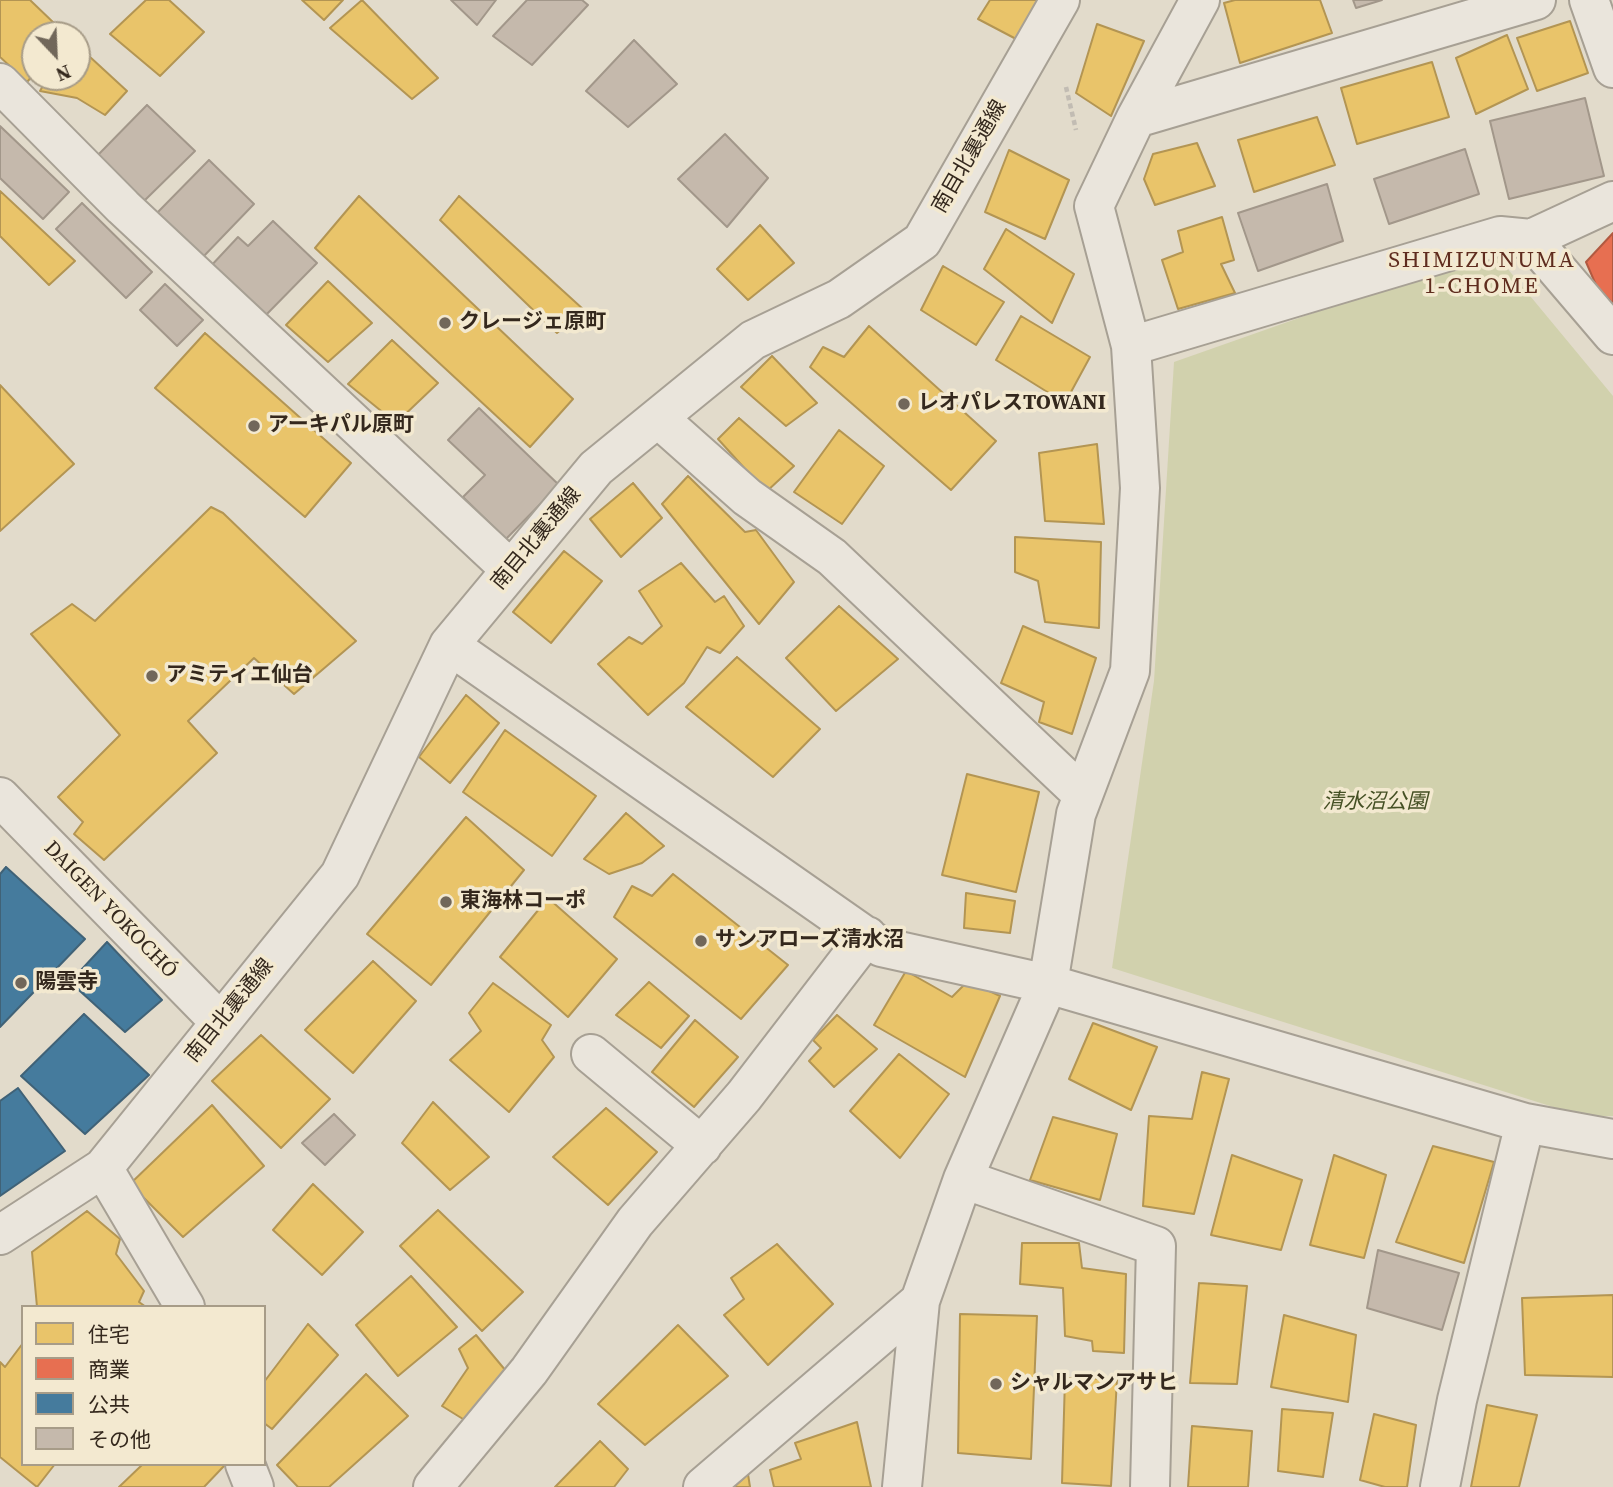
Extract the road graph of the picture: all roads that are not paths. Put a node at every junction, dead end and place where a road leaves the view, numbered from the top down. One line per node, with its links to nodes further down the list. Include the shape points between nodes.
1 (1200, 0): 7 (street)
2 (1536, 0): 7 (street)
3 (1589, 0): 5 (street)
4 (1055, 9): 12 (street, 南目北裏通線, via 922,241 839,299 753,340)
5 (1613, 68)
6 (0, 83): 13 (street, via 123,207)
7 (1136, 118): 11 (street, via 1094,206)
8 (1613, 201): 9 (street)
9 (1531, 239): 10 (street); 11 (street, via 1500,236)
10 (1613, 335)
11 (1131, 345): 15 (street, via 1140,488 1130,671)
12 (658, 418): 13 (street, 南目北裏通線, via 596,468); 15 (street, via 747,497 832,557)
13 (511, 570): 14 (street, 南目北裏通線)
14 (449, 645): 17 (street); 19 (street, 南目北裏通線, via 340,874)
15 (1083, 795): 18 (street)
16 (0, 797): 19 (street, DAIGEN YOKOCHÓ)
17 (867, 936): 18 (street, via 881,947); 23 (street)
18 (1048, 984): 21 (street); 25 (street)
19 (220, 1023): 24 (street, 南目北裏通線)
20 (591, 1054): 23 (street)
21 (1525, 1123): 22 (street); 35 (street)
22 (1613, 1139)
23 (702, 1146): 31 (street, via 635,1222 529,1371)
24 (103, 1168): 26 (street, 南目北裏通線); 28 (street)
25 (963, 1179): 27 (street); 34 (street, via 1156,1246)
26 (0, 1235)
27 (920, 1301): 32 (street); 33 (street)
28 (184, 1305)
29 (246, 1466): 30 (street)
30 (254, 1487)
31 (433, 1487)
32 (703, 1487)
33 (902, 1487)
34 (1150, 1487)
35 (1440, 1487)

